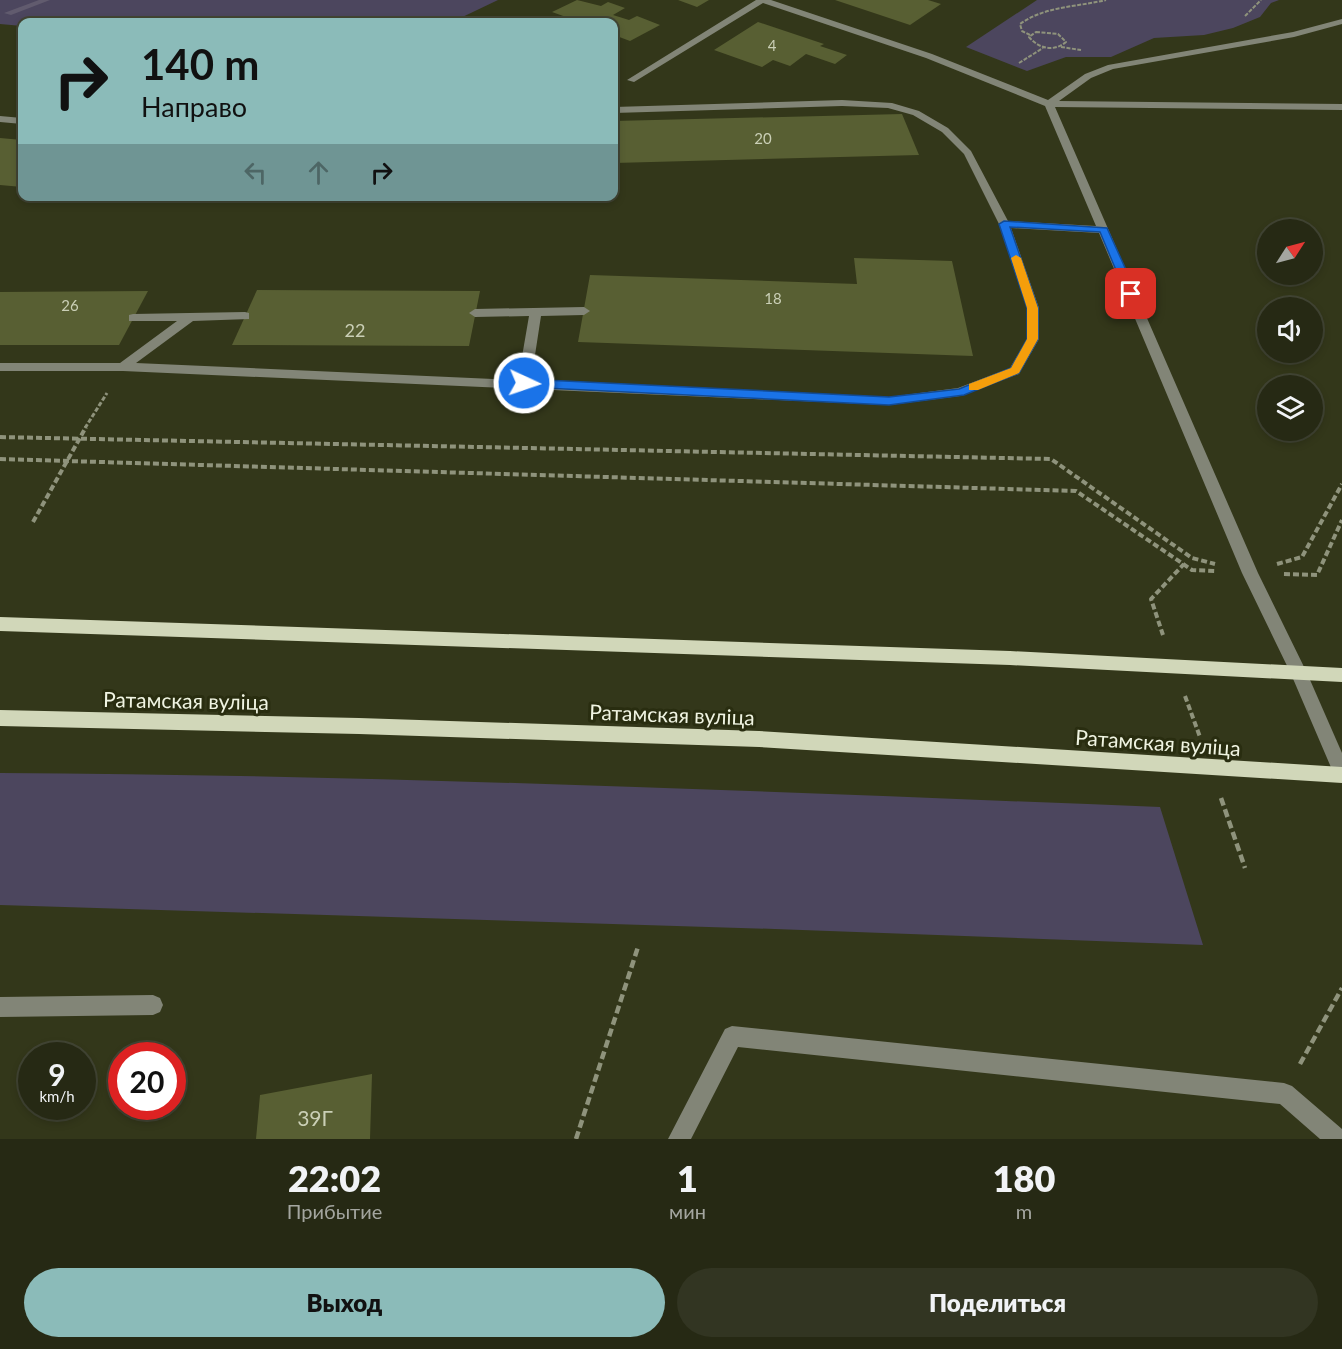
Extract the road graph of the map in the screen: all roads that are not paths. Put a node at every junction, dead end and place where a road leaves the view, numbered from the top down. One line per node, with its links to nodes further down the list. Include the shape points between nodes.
1 (762, 0): 3 (street); 4 (street, via 929,56)
2 (1342, 21): 4 (street, via 1294,34 1112,67 1088,76)
3 (631, 80)
4 (1049, 104): 5 (street); 10 (street)
5 (1342, 107)
6 (618, 110): 9 (street, via 889,105 915,113 945,130 968,153)
7 (0, 119): 8 (street)
8 (18, 121)
9 (1004, 224): 10 (street); 19 (street, via 1033,308 1033,339 1015,370 960,392 889,401)
10 (1104, 230): 21 (street, via 1250,573)
11 (536, 311): 12 (street); 13 (street); 19 (street)
12 (584, 311)
13 (475, 314)
14 (245, 316): 15 (street)
15 (190, 317): 16 (street); 18 (street)
16 (133, 318)
17 (0, 367): 18 (street)
18 (123, 367): 19 (street)
19 (524, 383)
20 (0, 624): 21 (main road, via 1010,658)
21 (1299, 673): 22 (main road); 24 (street)
22 (1342, 675)
23 (0, 718): 24 (main road, Ратамская вуліца, via 759,739)
24 (1342, 774)
25 (153, 1005): 26 (street)
26 (0, 1007)
27 (679, 1139): 28 (street, via 732,1036 1284,1094)
28 (1336, 1139)

